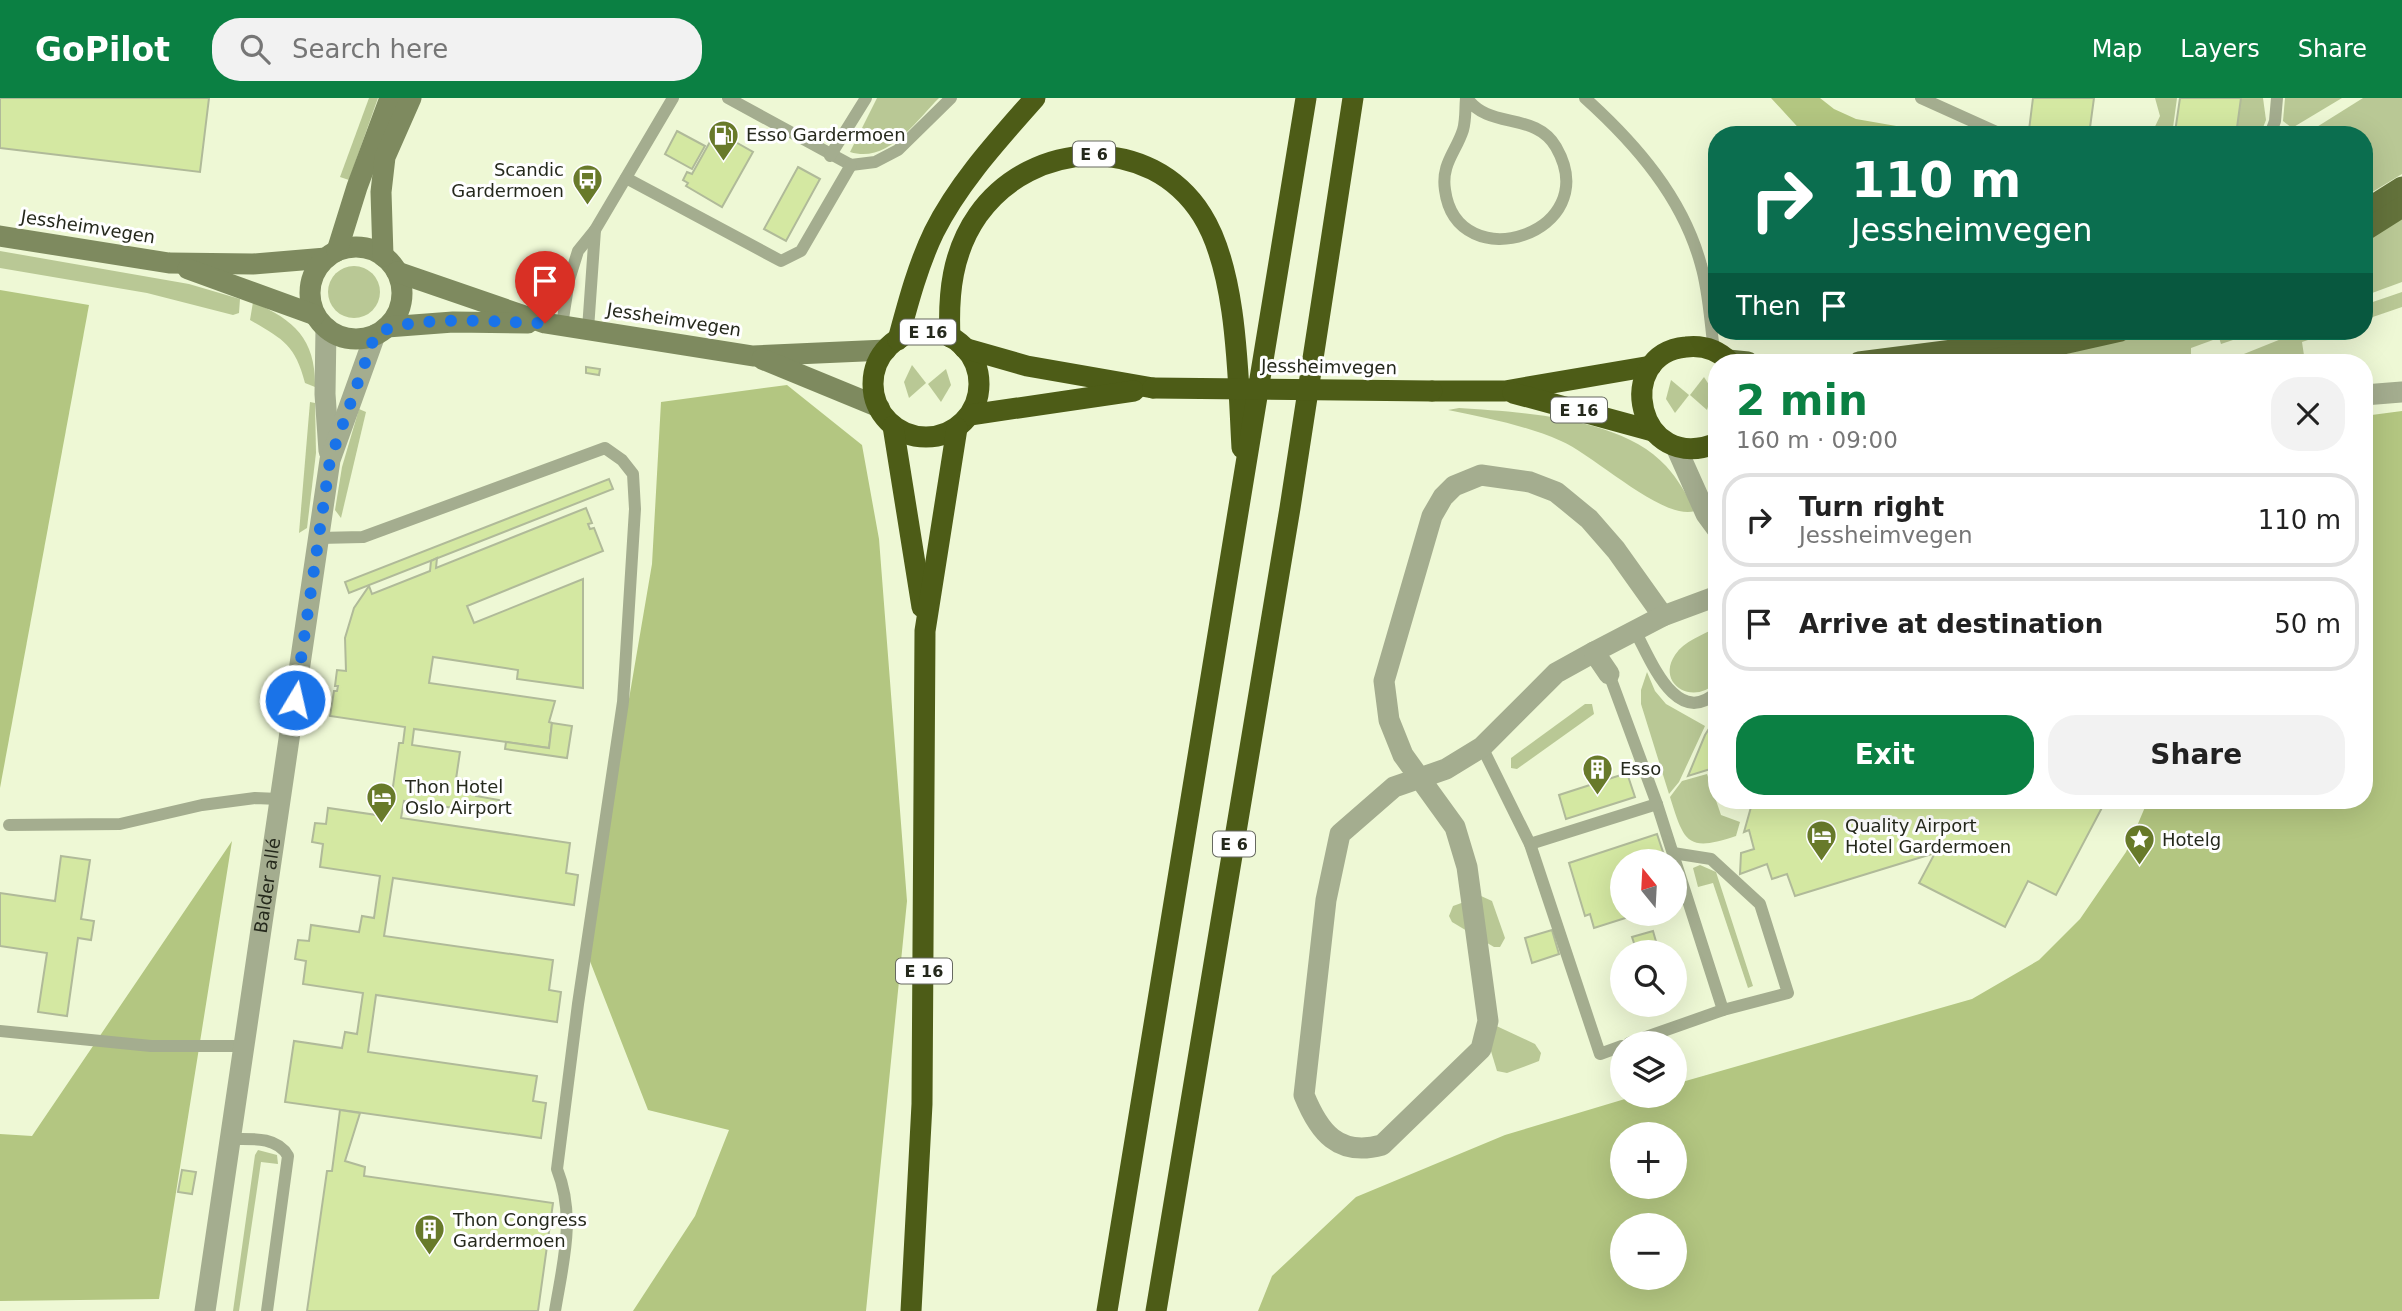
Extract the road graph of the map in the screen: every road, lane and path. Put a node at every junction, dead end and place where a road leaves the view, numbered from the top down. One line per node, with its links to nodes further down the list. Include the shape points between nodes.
1 (390, 98): 25 (main road)
2 (411, 98): 27 (main road, via 385,157 381,192)
3 (673, 98): 18 (lane)
4 (728, 98): 16 (lane)
5 (866, 98): 16 (lane)
6 (951, 98): 17 (lane, via 898,150 875,162)
7 (1035, 98): 36 (highway, via 961,188 934,231)
8 (1306, 98): 53 (highway, E 6)
9 (1353, 98): 83 (highway, E 6, via 1290,508)
10 (1467, 98): 10 (lane, via 1462,131 1444,173 1452,210 1462,223 1485,237 1507,240 1531,234 1551,219 1563,196 1564,164 1543,132 1529,124 1490,117)
11 (1586, 98): 28 (lane, via 1641,153 1687,226)
12 (1921, 98): 14 (lane)
13 (2277, 98): 15 (lane)
14 (1983, 126)
15 (2273, 126)
16 (830, 156): 17 (lane)
17 (851, 165): 18 (lane, via 801,251 781,261)
18 (626, 178): 23 (lane)
19 (2402, 187): 20 (main road)
20 (2373, 205)
21 (2402, 207): 22 (main road)
22 (2373, 225)
23 (595, 230): 30 (lane, via 578,251); 31 (lane)
24 (0, 236): 26 (main road, Jessheimvegen)
25 (332, 255): 26 (main road, Jessheimvegen, via 253,264); 27 (main road, via 361,247); 29 (main road, via 312,279 310,291)
26 (169, 263): 29 (main road, Jessheimvegen)
27 (390, 264): 30 (main road, Jessheimvegen); 32 (main road, via 402,295 400,307)
28 (1708, 285)
29 (321, 321): 32 (main road, via 341,336 358,339); 52 (street, Balder allé)
30 (554, 324): 31 (main road, Jessheimvegen); 32 (main road, Jessheimvegen, via 453,322)
31 (588, 329): 40 (main road, Jessheimvegen)
32 (381, 331): 52 (street, Balder allé)
33 (2011, 340): 38 (main road)
34 (2080, 340): 39 (main road)
35 (957, 342): 36 (highway, E 16, via 933,332 915,333); 42 (highway, Jessheimvegen / E 16, via 1027,366); 47 (highway, E 16, via 973,359 979,380 976,402); 53 (highway, E 6, via 950,295 958,255 977,217 1004,188 1044,164 1094,154 1114,155 1153,169 1174,183 1201,215 1222,262)
36 (892, 345): 40 (main road, Jessheimvegen); 46 (highway, E 16, via 874,377)
37 (1717, 354): 41 (highway, E 16, via 1697,346 1679,348)
38 (1922, 354)
39 (2018, 354)
40 (754, 356): 46 (main road, Jessheimvegen)
41 (1651, 366): 43 (highway, Jessheimvegen / E 16); 49 (highway, via 1640,399)
42 (1153, 388): 43 (highway, Jessheimvegen / E 16, bridge); 47 (highway, Jessheimvegen / E 16)
43 (1504, 391): 49 (highway, Jessheimvegen / E 16)
44 (2402, 391): 45 (street)
45 (2373, 394)
46 (879, 407): 48 (highway, E 16)
47 (963, 421): 48 (highway, E 16, via 942,435 925,437); 58 (highway, E 16)
48 (893, 426): 58 (highway, E 16)
49 (1653, 431): 51 (highway, E 16)
50 (1708, 446): 51 (highway)
51 (1676, 447): 54 (street)
52 (330, 460): 55 (street, Balder allé)
53 (1244, 490): 82 (highway, E 6)
54 (1708, 517)
55 (319, 538): 65 (street, Balder allé); 80 (lane, via 363,537 605,448 632,474 635,509 623,702 557,1169 566,1193 569,1224)
56 (1708, 600): 57 (street)
57 (1662, 616): 59 (street); 64 (street, via 1616,550 1589,519 1556,492 1503,476 1481,475 1454,486 1432,516 1384,681 1389,720 1402,755)
58 (925, 631): 81 (highway, E 16, via 922,1104)
59 (1635, 631): 60 (street); 62 (lane, via 1671,694 1686,704)
60 (1594, 652): 61 (street); 63 (street, via 1556,673)
61 (1609, 674): 66 (lane)
62 (1708, 698)
63 (1482, 747): 64 (street, via 1446,769); 68 (lane)
64 (1420, 778): 64 (street, via 1394,787 1340,834 1326,900 1304,1095 1316,1123 1332,1140 1363,1150 1382,1145 1481,1049 1488,1021 1467,867 1455,827)
65 (279, 799): 67 (lane, via 202,805 120,824); 75 (street, Balder allé)
66 (1657, 804): 68 (lane); 69 (lane)
67 (9, 825)
68 (1530, 844): 76 (lane, via 1600,1054)
69 (1672, 849)
70 (1687, 855): 72 (lane, via 1711,859 1760,904 1788,993)
71 (1687, 897): 72 (lane)
72 (1723, 1010): 74 (lane)
73 (0, 1031): 75 (lane, via 151,1046)
74 (1663, 1031)
75 (244, 1046): 77 (street, Balder allé)
76 (1610, 1050)
77 (230, 1139): 78 (street, Balder allé); 79 (lane, via 274,1142 288,1156)
78 (205, 1311)
79 (267, 1311)
80 (555, 1311)
81 (911, 1311)
82 (1107, 1311)
83 (1156, 1311)

